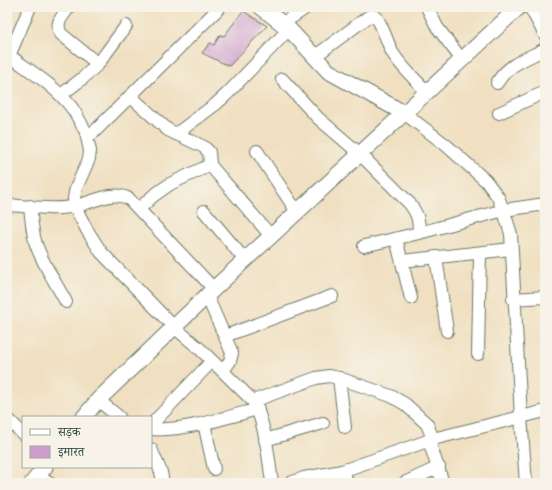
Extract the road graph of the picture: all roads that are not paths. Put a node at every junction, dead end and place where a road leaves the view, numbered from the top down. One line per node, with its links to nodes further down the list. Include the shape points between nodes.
1 (30, 7): 13 (street)
2 (69, 7): 16 (street, via 57,25 58,30)
3 (220, 7): 22 (street)
4 (261, 7): 10 (street)
5 (307, 7): 10 (street)
6 (427, 7): 15 (street, via 437,26)
7 (530, 7): 11 (street)
8 (513, 10): 15 (street)
9 (126, 26): 16 (street)
10 (286, 27): 14 (street); 26 (street, via 227,94)
11 (545, 35)
12 (545, 49): 18 (street, via 512,65)
13 (8, 55): 21 (street)
14 (314, 57): 19 (street, via 368,17 376,17 398,59); 23 (street, via 328,72 339,79)
15 (462, 60): 19 (street)
16 (98, 64): 21 (street)
17 (282, 79): 28 (street, via 318,118)
18 (496, 83)
19 (427, 92): 23 (street)
20 (545, 92): 24 (street)
21 (61, 95): 25 (street, via 73,109)
22 (130, 96): 25 (street, via 97,130 88,134); 26 (street, via 160,124)
23 (404, 113): 28 (street); 35 (street, via 446,145 486,182)
24 (499, 113)
25 (86, 132): 33 (street, via 89,159 76,188)
26 (176, 134): 29 (street, via 204,147 209,152)
27 (257, 151): 37 (street)
28 (360, 154): 37 (street); 38 (street, via 410,204 419,219)
29 (210, 165): 34 (street, via 170,184); 39 (street)
30 (545, 204): 35 (street)
31 (7, 205): 32 (street)
32 (30, 206): 33 (street); 52 (street, via 35,242)
33 (75, 207): 34 (street, via 118,195 129,199); 53 (street, via 101,252)
34 (139, 209): 47 (street)
35 (504, 210): 38 (street); 42 (street, via 511,234)
36 (204, 211): 45 (street)
37 (297, 212): 39 (street)
38 (419, 233): 40 (street)
39 (271, 236): 45 (street)
40 (396, 238): 41 (street); 46 (street)
41 (364, 246)
42 (511, 249): 43 (street); 51 (street)
43 (480, 253): 44 (street); 56 (street)
44 (436, 258): 46 (street); 54 (street)
45 (245, 260): 47 (street)
46 (402, 261): 50 (street)
47 (211, 292): 53 (street); 55 (street)
48 (332, 296): 55 (street)
49 (545, 296): 51 (street)
50 (411, 298)
51 (514, 299): 65 (street)
52 (66, 302)
53 (174, 327): 57 (street); 60 (street)
54 (447, 331)
55 (225, 336): 58 (street, via 232,357)
56 (478, 354)
57 (212, 361): 58 (street); 69 (street)
58 (222, 371): 61 (street)
59 (339, 378): 61 (street, via 316,378); 70 (street); 74 (street, via 405,404 427,424)
60 (98, 400): 63 (street); 64 (street)
61 (256, 405): 67 (street); 73 (street)
62 (545, 411): 65 (street)
63 (85, 416)
64 (118, 416)
65 (521, 417): 74 (street); 86 (street)
66 (7, 418): 72 (street)
67 (204, 423): 71 (street); 77 (street)
68 (323, 423): 73 (street)
69 (152, 424)
70 (345, 427)
71 (152, 429)
72 (22, 433)
73 (265, 440): 81 (street)
74 (431, 440): 76 (street); 78 (street)
75 (152, 451): 80 (street)
76 (439, 467): 79 (street); 85 (street)
77 (214, 469)
78 (342, 470): 82 (street); 83 (street)
79 (419, 480): 84 (street)
80 (163, 483)
81 (272, 483)
82 (290, 483)
83 (348, 483)
84 (404, 483)
85 (443, 483)
86 (526, 483)

